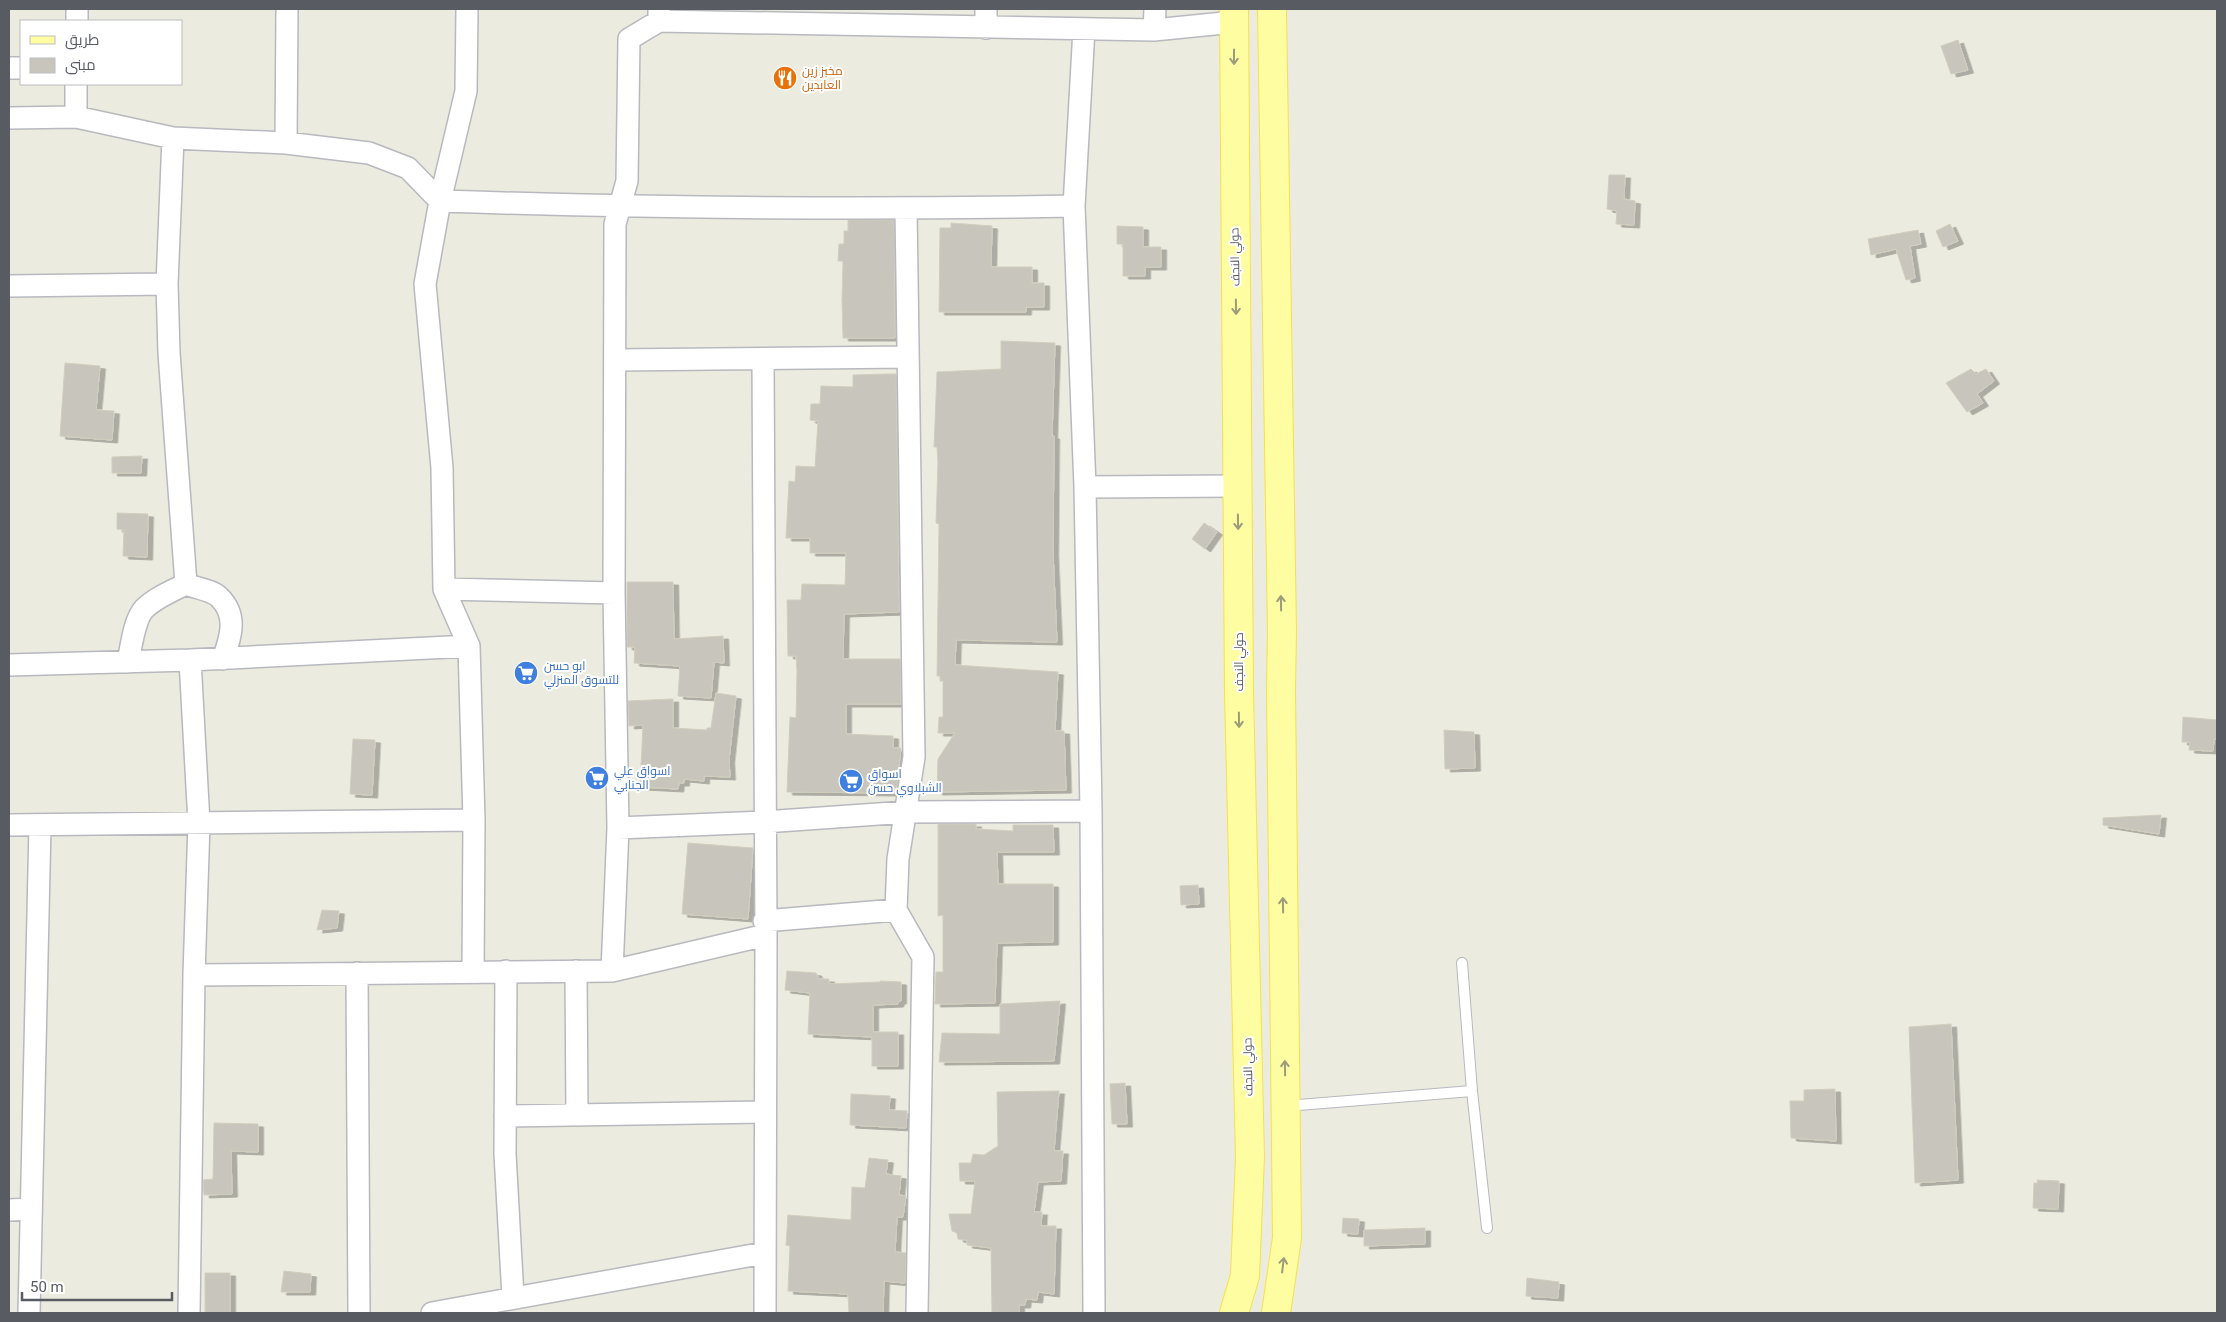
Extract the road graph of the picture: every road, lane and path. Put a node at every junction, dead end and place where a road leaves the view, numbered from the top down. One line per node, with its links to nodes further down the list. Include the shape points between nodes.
1 (287, 9): 15 (street)
2 (467, 9): 16 (street, via 466,91)
3 (1155, 9): 10 (street)
4 (1272, 9): 31 (main road, one-way to 4)
5 (659, 15): 7 (street); 17 (street, via 629,39 627,181)
6 (1234, 15): 10 (street); 25 (main road, حولي النجف, one-way to 25)
7 (833, 17): 8 (street)
8 (986, 18): 9 (street)
9 (1084, 30): 10 (street); 18 (street)
10 (1154, 30)
11 (76, 85): 12 (street)
12 (76, 117): 13 (street); 14 (street)
13 (9, 118)
14 (173, 138): 15 (street); 20 (street)
15 (286, 143): 16 (street, via 369,153 408,168)
16 (440, 201): 17 (street); 28 (street, via 425,284 442,468)
17 (620, 206): 19 (street); 23 (street, via 615,224)
18 (1074, 206): 19 (street); 26 (street)
19 (906, 209): 22 (street)
20 (167, 284): 21 (street); 27 (street)
21 (9, 286)
22 (907, 357): 24 (street); 40 (street, via 914,757)
23 (616, 360): 24 (street); 29 (street)
24 (763, 360): 42 (street)
25 (1238, 486): 26 (street); 30 (main road, حولي النجف, one-way to 30)
26 (1086, 488): 39 (street)
27 (186, 584): 33 (street, via 218,596 231,616 232,634); 35 (street, via 143,610 134,632)
28 (444, 589): 29 (street); 32 (street)
29 (614, 593): 46 (street)
30 (1239, 631): 31 (main road, via 1252,642 1260,643 1269,642); 38 (main road, حولي النجف)
31 (1282, 631): 37 (main road)
32 (469, 646): 33 (street); 41 (street)
33 (223, 659): 34 (street)
34 (190, 660): 35 (street); 43 (street)
35 (128, 662): 36 (street)
36 (9, 665)
37 (1281, 690): 38 (main road, via 1270,680 1256,679 1249,681); 57 (main road, one-way to 37)
38 (1239, 692): 74 (main road, حولي النجف, one-way to 74, via 1250,1157 1245,1276)
39 (1091, 811): 40 (street); 73 (street)
40 (907, 812): 42 (street); 47 (street, via 898,859)
41 (474, 820): 43 (street); 52 (street)
42 (764, 822): 46 (street); 48 (street)
43 (199, 823): 45 (street); 55 (street)
44 (9, 825): 45 (street)
45 (40, 825): 61 (street)
46 (618, 828): 51 (street)
47 (896, 910): 48 (street); 72 (street, via 923,957)
48 (765, 928): 51 (street); 58 (street)
49 (1462, 963): 56 (lane)
50 (576, 971): 51 (street); 53 (street); 59 (street)
51 (612, 971)
52 (473, 972): 53 (street); 54 (street)
53 (506, 972): 60 (street)
54 (357, 973): 55 (street); 69 (street)
55 (194, 975): 68 (street)
56 (1472, 1091): 57 (lane); 63 (lane)
57 (1285, 1106): 66 (main road, one-way to 57, via 1287,1238)
58 (764, 1112): 59 (street); 64 (street)
59 (578, 1115): 60 (street)
60 (505, 1116): 65 (street)
61 (31, 1209): 62 (street); 67 (street)
62 (9, 1210)
63 (1487, 1228)
64 (764, 1253): 65 (street); 71 (street)
65 (513, 1297): 70 (street)
66 (1277, 1312)
67 (28, 1313)
68 (189, 1313)
69 (359, 1313)
70 (432, 1313)
71 (765, 1313)
72 (918, 1313)
73 (1094, 1313)
74 (1234, 1313)

